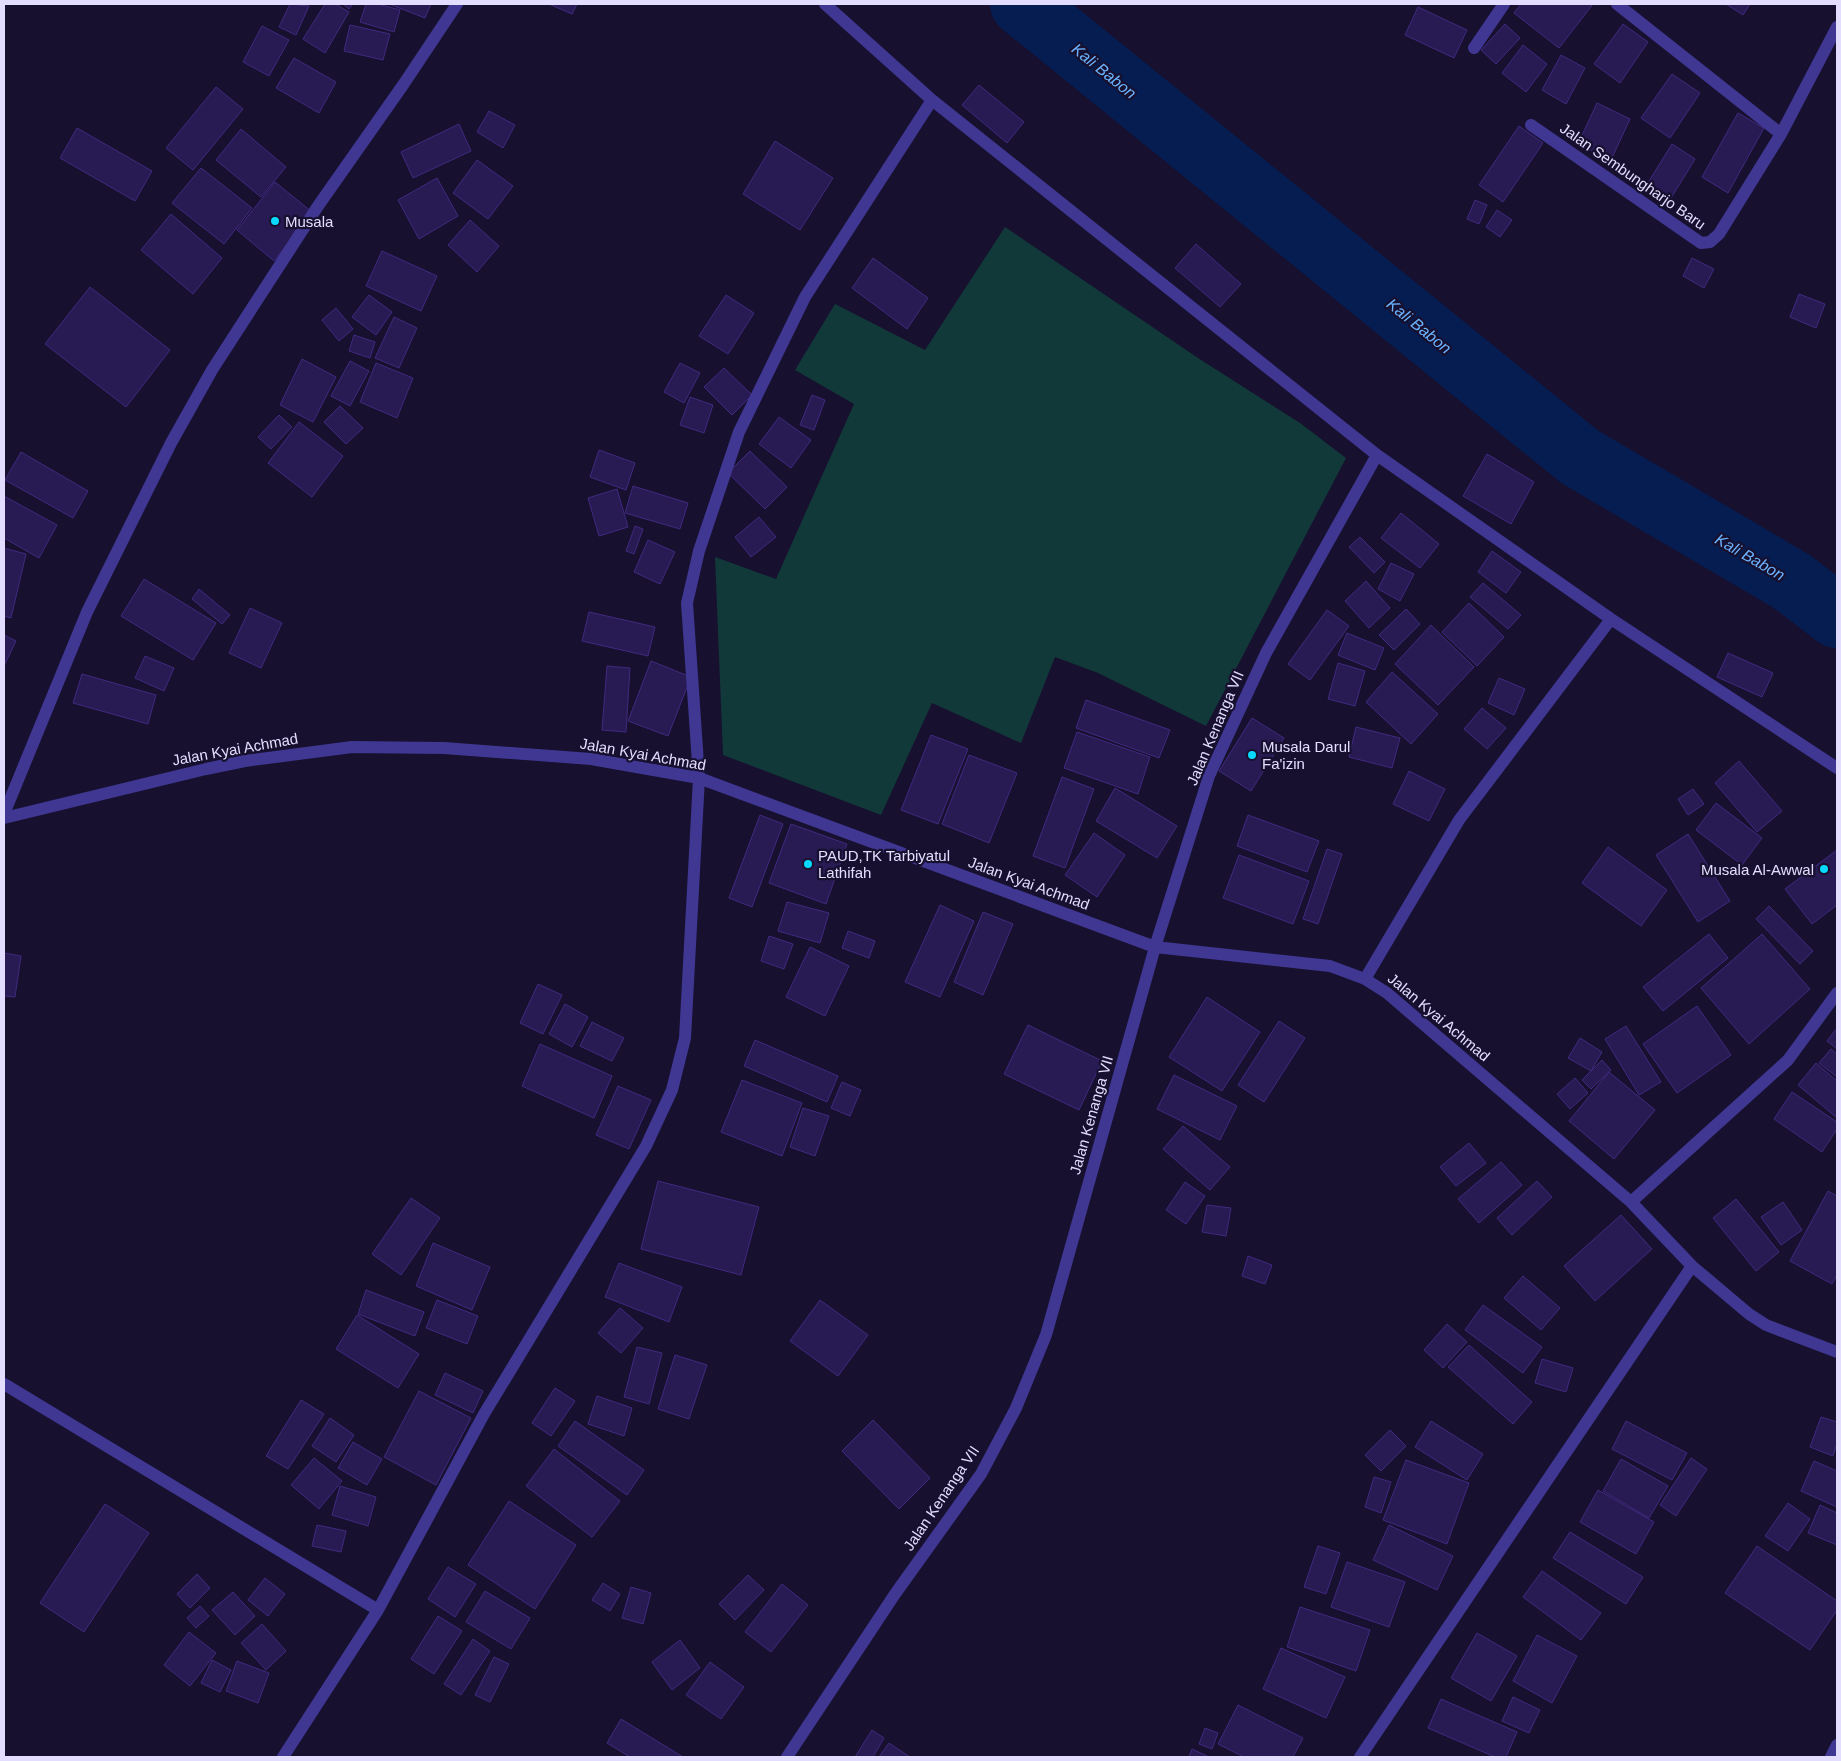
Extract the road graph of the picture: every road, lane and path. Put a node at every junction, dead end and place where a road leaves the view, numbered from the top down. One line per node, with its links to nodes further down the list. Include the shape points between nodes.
1 (457, 4): 14 (street, via 318,206 212,370 171,443 88,612)
2 (825, 4): 7 (street)
3 (1504, 4): 6 (street)
4 (1617, 4): 9 (street)
5 (1837, 27): 9 (street, Jalan Sembungharjo Baru)
6 (1474, 48)
7 (932, 100): 10 (street); 13 (street, via 804,297 739,432 699,552 687,603)
8 (1531, 125): 9 (street, Jalan Sembungharjo Baru, via 1701,243 1710,242 1719,234)
9 (1781, 134)
10 (1376, 455): 11 (street); 15 (street, Jalan Kenanga VII, via 1266,653 1210,776)
11 (1611, 619): 12 (street); 16 (street, via 1459,820)
12 (1837, 768)
13 (699, 778): 14 (street, Jalan Kyai Achmad, via 591,759 444,748 352,747 245,761); 15 (street, Jalan Kyai Achmad); 22 (street, via 685,1038 672,1090 646,1146 484,1414)
14 (4, 816)
15 (1154, 946): 16 (street, Jalan Kyai Achmad, via 1330,966); 25 (street, Jalan Kenanga VII, via 1046,1335 1016,1408 981,1474 895,1594)
16 (1365, 979): 18 (street, Jalan Kyai Achmad, via 1387,992)
17 (1837, 992): 18 (street, via 1788,1060)
18 (1631, 1202): 19 (street, Jalan Kyai Achmad)
19 (1692, 1266): 20 (street, Jalan Kyai Achmad, via 1766,1325); 26 (street)
20 (1837, 1352)
21 (4, 1384): 22 (street)
22 (378, 1610): 24 (street)
23 (1837, 1745): 27 (street)
24 (283, 1757)
25 (787, 1757)
26 (1360, 1757)
27 (1831, 1757)

